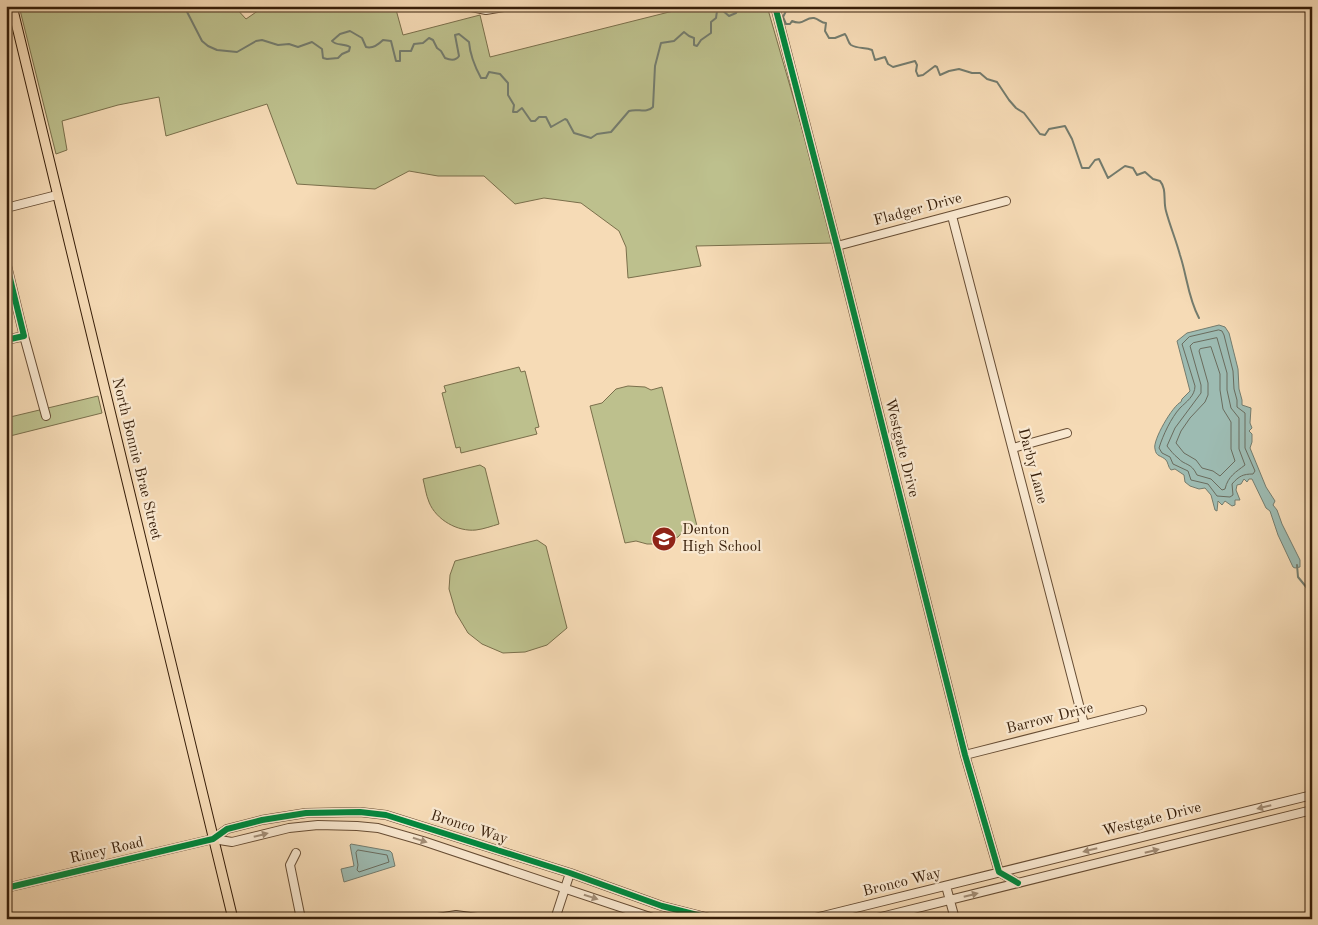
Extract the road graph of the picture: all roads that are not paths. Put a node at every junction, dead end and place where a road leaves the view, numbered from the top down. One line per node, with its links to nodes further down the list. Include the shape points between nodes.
1 (12, 6): 5 (main road, North Bonnie Brae Street)
2 (467, 6): 3 (street, via 486,10)
3 (510, 6)
4 (775, 6): 9 (street, Westgate Drive)
5 (58, 195): 7 (street); 21 (main road, North Bonnie Brae Street)
6 (1006, 201): 8 (street, Fladger Drive)
7 (6, 208)
8 (952, 216): 9 (street, Fladger Drive); 15 (street, Darby Lane)
9 (837, 246): 18 (street, Westgate Drive)
10 (6, 262): 11 (street)
11 (24, 336): 12 (street); 13 (street)
12 (6, 340)
13 (46, 416)
14 (1068, 433): 15 (street)
15 (1013, 448): 17 (street, Darby Lane)
16 (1142, 710): 17 (street, Barrow Drive)
17 (1084, 724): 18 (street, Barrow Drive)
18 (965, 755): 23 (street, Westgate Drive)
19 (1312, 795): 23 (street, Westgate Drive, one-way to 23)
20 (1312, 810): 25 (street, Westgate Drive, one-way to 20)
21 (213, 839): 24 (street, Bronco Way, via 228,829 284,816 360,812 386,815); 28 (street, Riney Road); 29 (street, Bronco Way, one-way to 29, via 232,842 289,828 318,825 378,828); 32 (main road, North Bonnie Brae Street)
22 (296, 853): 33 (street, via 290,865)
23 (999, 872): 25 (street); 26 (street, Bronco Way)
24 (570, 873): 29 (street); 38 (street, Bronco Way, via 662,906)
25 (1018, 883): 27 (street, Westgate Drive)
26 (946, 886): 30 (street); 39 (street, Bronco Way)
27 (1003, 887): 30 (street, Bronco Way, one-way to 27)
28 (6, 888)
29 (565, 889): 36 (street); 37 (street, Bronco Way, one-way to 37)
30 (950, 900): 40 (street, Bronco Way); 41 (street)
31 (469, 917): 34 (street, via 449,915); 35 (street)
32 (233, 919)
33 (301, 919)
34 (432, 919)
35 (484, 919)
36 (555, 919)
37 (656, 919)
38 (713, 919)
39 (811, 919)
40 (873, 919)
41 (955, 919)

